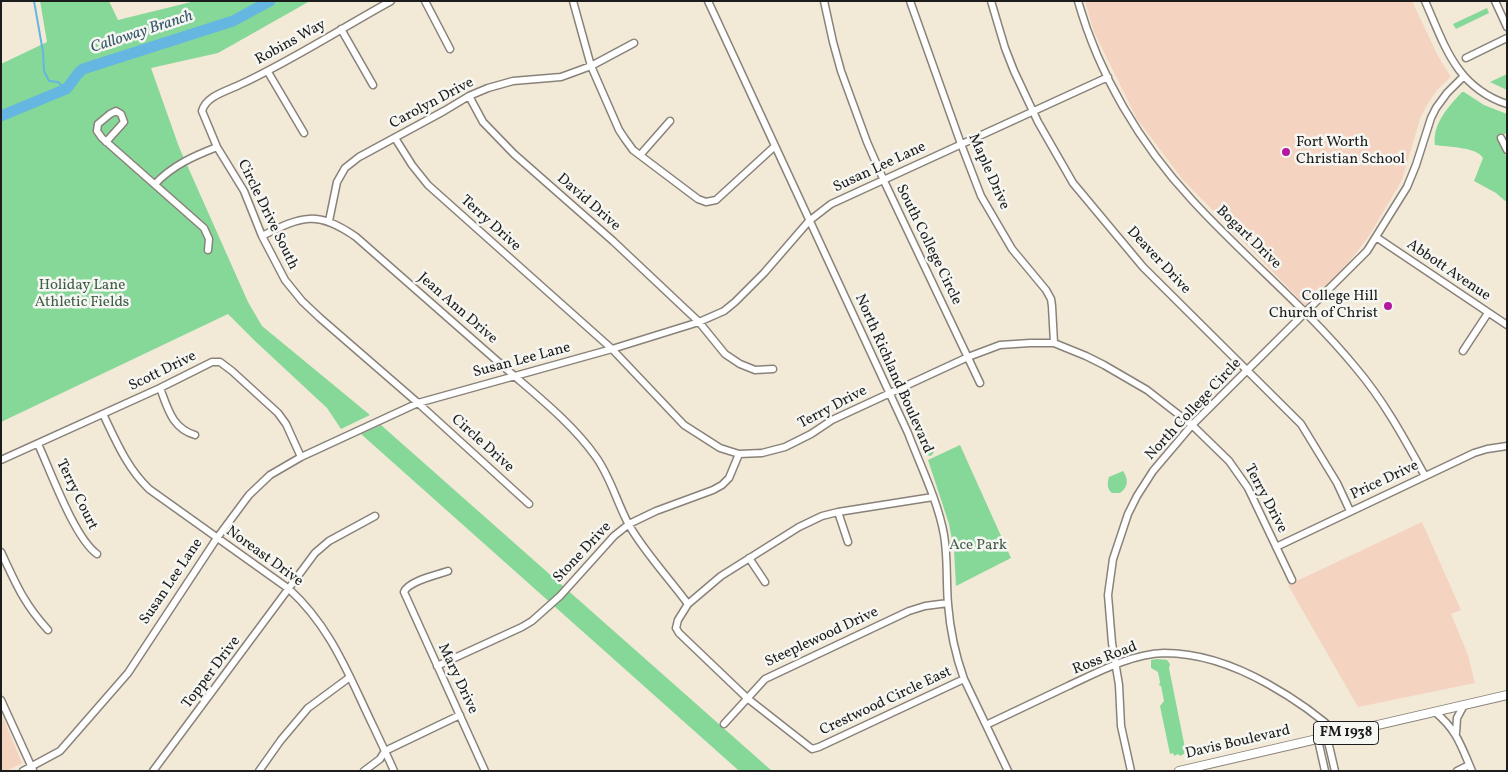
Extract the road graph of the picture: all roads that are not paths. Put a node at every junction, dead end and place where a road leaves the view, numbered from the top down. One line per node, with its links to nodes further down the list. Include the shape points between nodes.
1 (391, 1): 12 (street, Robins Way)
2 (425, 1): 15 (street)
3 (573, 1): 17 (street)
4 (708, 1): 32 (street, North Richland Boulevard)
5 (824, 1): 36 (street, South College Circle, via 841,71)
6 (910, 1): 31 (street, Maple Drive)
7 (990, 1): 25 (street, Deaver Drive, via 1005,48)
8 (1078, 1): 19 (street, Bogart Drive, via 1091,41)
9 (1425, 1): 20 (street)
10 (1495, 1): 11 (street)
11 (1507, 27)
12 (341, 29): 18 (street, Robins Way); 21 (street)
13 (1507, 38): 16 (street)
14 (634, 43): 17 (street, Carolyn Drive)
15 (450, 49)
16 (1466, 58)
17 (591, 66): 22 (street, Carolyn Drive, via 561,77 513,81); 35 (street, via 619,130 633,150)
18 (268, 72): 24 (street, Robins Way, via 211,98); 27 (street)
19 (1108, 77): 25 (street, Susan Lee Lane); 43 (street, Bogart Drive, via 1132,122 1165,169 1192,201)
20 (1463, 77): 23 (street, via 1492,98); 41 (street, North College Circle, via 1436,108 1407,187)
21 (373, 85)
22 (469, 96): 28 (street, Carolyn Drive); 45 (street, David Drive, via 483,122 514,154)
23 (1507, 104)
24 (203, 106): 33 (street, Circle Drive South)
25 (1034, 112): 31 (street, Susan Lee Lane); 52 (street, Deaver Drive, via 1073,183 1085,198 1143,267)
26 (670, 121): 35 (street)
27 (304, 133)
28 (395, 138): 38 (street, Carolyn Drive, via 345,168 337,182); 48 (street, Terry Drive, via 428,185)
29 (1501, 138): 34 (street)
30 (106, 142): 30 (street, via 124,122 116,111 98,124 97,131); 37 (street)
31 (961, 144): 36 (street, Susan Lee Lane); 47 (street, Maple Drive, via 981,196 1012,249 1046,290 1052,306)
32 (775, 146): 35 (street, via 726,192 716,200 706,202 683,189); 39 (street, North Richland Boulevard)
33 (217, 147): 37 (street, via 189,158); 40 (street, Circle Drive South, via 244,192)
34 (1507, 150)
35 (641, 154)
36 (884, 181): 39 (street, Susan Lee Lane, via 832,204); 50 (street, South College Circle)
37 (154, 184): 42 (street, via 204,228 209,239)
38 (330, 221): 40 (street, Jean Ann Drive, via 292,222); 53 (street, Jean Ann Drive, via 356,237)
39 (809, 221): 45 (street, Susan Lee Lane, via 735,302); 56 (street, North Richland Boulevard)
40 (262, 236): 57 (street, Circle Drive South, via 285,280 302,301)
41 (1376, 237): 43 (street, North College Circle, via 1352,268); 44 (street, Abbott Avenue)
42 (208, 250)
43 (1307, 313): 52 (street, North College Circle); 66 (street, Bogart Drive, via 1381,400)
44 (1488, 313): 46 (street, Abbott Avenue); 49 (street)
45 (699, 322): 48 (street, Susan Lee Lane); 51 (street, David Drive, via 726,354 740,364 755,370)
46 (1507, 326)
47 (1054, 343): 50 (street, Terry Drive, via 1000,345); 59 (street, Terry Drive, via 1104,364 1147,390)
48 (612, 349): 53 (street, Susan Lee Lane); 63 (street, Terry Drive, via 684,425 720,448)
49 (1463, 351)
50 (968, 357): 54 (street, South College Circle); 56 (street, Terry Drive)
51 (773, 369)
52 (1248, 370): 59 (street, North College Circle); 69 (street, Deaver Drive, via 1301,424)
53 (514, 376): 57 (street, Susan Lee Lane); 72 (street, Jean Ann Drive, via 567,423 596,456)
54 (980, 383)
55 (160, 388): 58 (street, Scott Drive); 60 (street, via 175,422 186,433); 64 (street, Scott Drive, via 212,362 220,362 278,413)
56 (888, 394): 63 (street, Terry Drive, via 832,420 785,447); 67 (street, North Richland Boulevard, via 908,433)
57 (418, 403): 64 (street, Susan Lee Lane); 68 (street, Circle Drive)
58 (103, 414): 61 (street, Scott Drive); 73 (street, Noreast Drive, via 124,459 138,479)
59 (1192, 426): 75 (street, Terry Drive, via 1234,467 1248,488); 86 (street, North College Circle, via 1153,471 1121,531 1108,595)
60 (195, 435)
61 (38, 444): 65 (street, Scott Drive); 77 (street, Terry Court, via 78,534)
62 (1507, 446): 66 (street, Price Drive, via 1487,448)
63 (739, 454): 72 (street, Stone Drive, via 729,478 722,485)
64 (300, 457): 73 (street, Susan Lee Lane, via 257,487)
65 (1, 460)
66 (1425, 476): 69 (street, Price Drive)
67 (933, 497): 70 (street); 83 (street, North Richland Boulevard, via 944,534)
68 (529, 504)
69 (1350, 511): 75 (street, Price Drive)
70 (838, 512): 74 (street); 78 (street, via 799,527)
71 (375, 516): 82 (street, Topper Drive, via 320,547)
72 (629, 524): 84 (street, Jean Ann Drive); 87 (street, Stone Drive, via 603,546 560,596 532,621)
73 (217, 538): 82 (street, Noreast Drive); 104 (street, Susan Lee Lane, via 128,672 60,751)
74 (848, 542)
75 (1276, 546): 80 (street, Terry Drive)
76 (1, 552): 85 (street, via 25,603)
77 (97, 554)
78 (749, 558): 81 (street); 84 (street)
79 (448, 571): 87 (street, Mary Drive, via 411,584 404,592)
80 (1292, 580)
81 (765, 582)
82 (289, 589): 88 (street, Noreast Drive, via 319,621); 106 (street, Topper Drive)
83 (948, 603): 89 (street, North Richland Boulevard, via 952,643); 91 (street, Steeplewood Drive, via 909,611 800,661 765,679)
84 (688, 604): 91 (street, via 676,625 679,633)
85 (48, 630)
86 (1115, 665): 97 (street, Ross Road); 99 (street, Ross Road, via 1163,653 1210,658 1247,672 1296,700); 112 (street, North College Circle, via 1121,726)
87 (437, 666): 95 (street, Mary Drive)
88 (350, 677): 102 (street, Noreast Drive); 107 (street, via 308,708)
89 (964, 679): 91 (street, Crestwood Circle East, via 812,749); 97 (street, North Richland Boulevard)
90 (1507, 695): 93 (main road, Davis Boulevard / FM 1938)
91 (747, 698): 96 (street, Steeplewood Drive)
92 (1, 700): 104 (street)
93 (1464, 705): 94 (main road, Davis Boulevard / FM 1938); 98 (street, via 1457,718)
94 (1435, 712): 98 (street); 99 (main road, Davis Boulevard / FM 1938)
95 (460, 715): 102 (street); 110 (street, Mary Drive)
96 (724, 724)
97 (986, 725): 111 (street, North Richland Boulevard)
98 (1456, 733): 103 (street)
99 (1339, 735): 100 (main road, Davis Boulevard / FM 1938)
100 (1327, 737): 101 (main road, Davis Boulevard / FM 1938); 115 (street)
101 (1318, 740): 113 (main road, Davis Boulevard / FM 1938); 114 (street)
102 (385, 751): 108 (street); 109 (street, Noreast Drive)
103 (1471, 768): 116 (street)
104 (32, 769): 105 (street, Susan Lee Lane)
105 (23, 771)
106 (154, 771)
107 (259, 771)
108 (364, 771)
109 (394, 771)
110 (486, 771)
111 (1008, 771)
112 (1131, 771)
113 (1179, 771)
114 (1325, 771)
115 (1335, 771)
116 (1457, 771)

